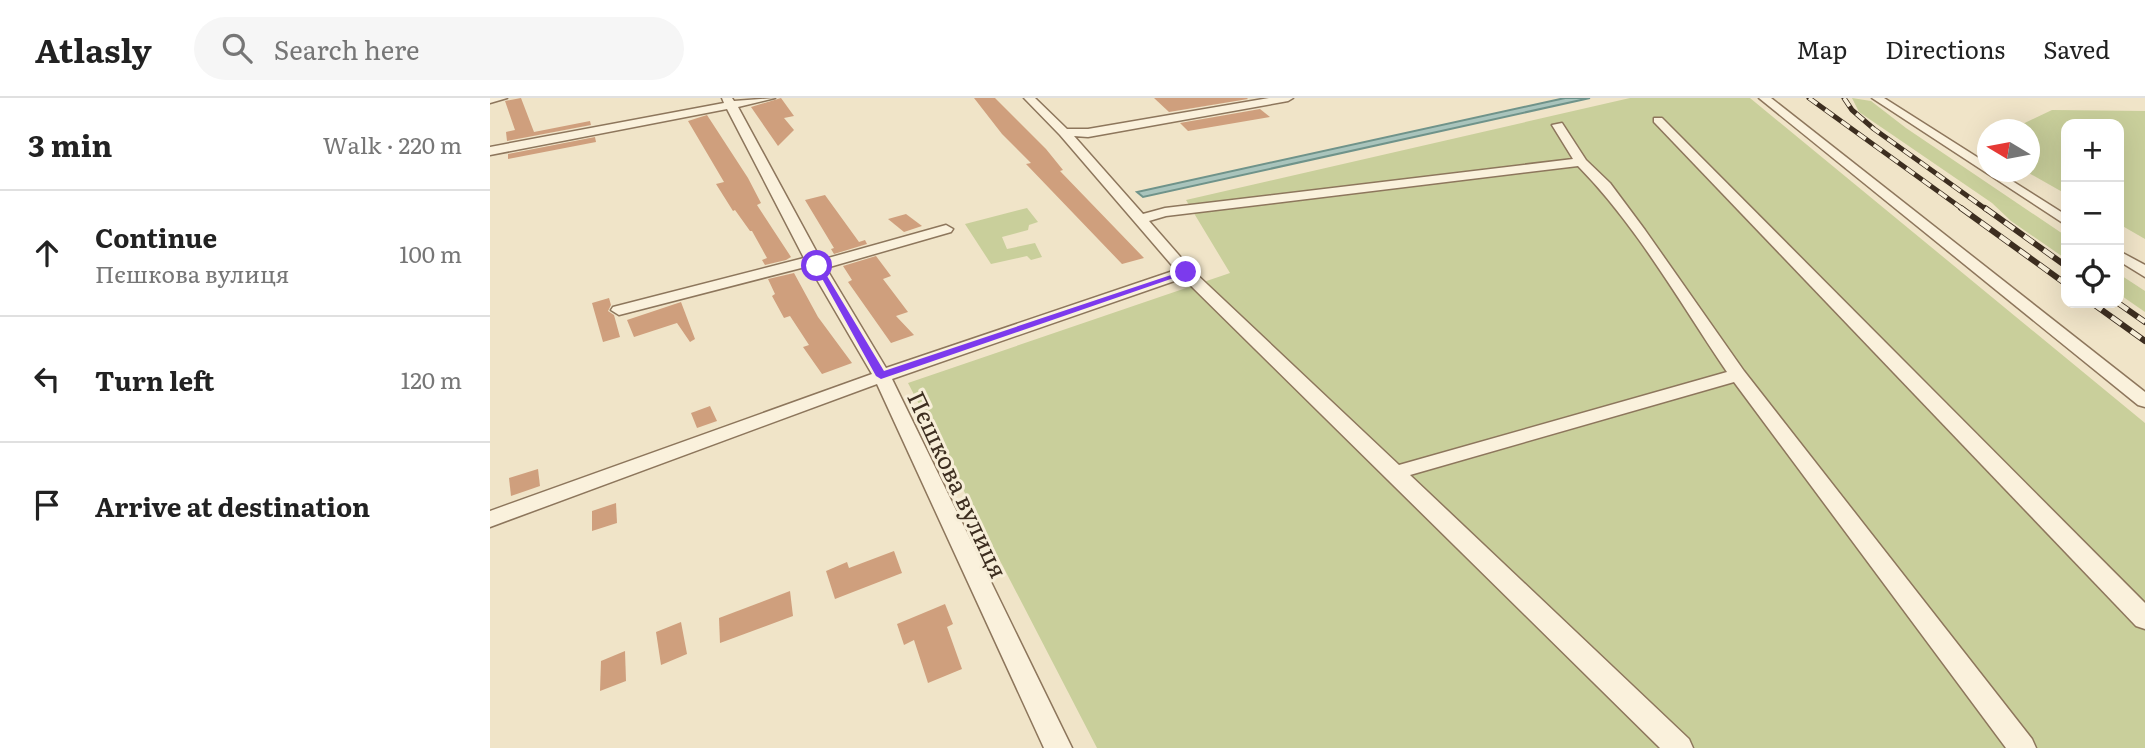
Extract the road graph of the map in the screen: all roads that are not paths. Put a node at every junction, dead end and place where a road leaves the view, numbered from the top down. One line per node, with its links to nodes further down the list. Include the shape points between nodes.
1 (502, 98): 7 (street)
2 (770, 98): 8 (street)
3 (1029, 98): 11 (street)
4 (1288, 98): 11 (street, via 1088,133)
5 (1764, 98): 26 (street)
6 (1877, 98): 14 (street)
7 (490, 100)
8 (730, 102): 12 (street); 20 (street, Пєшкова вулиця)
9 (1658, 120): 29 (street)
10 (1558, 125): 13 (street)
11 (1064, 132): 17 (street)
12 (490, 151)
13 (1581, 162): 17 (street, via 1165,212); 24 (street, via 1640,233)
14 (1977, 163)
15 (2006, 182): 16 (street)
16 (2061, 218)
17 (1140, 219): 21 (street)
18 (946, 229): 20 (street)
19 (2124, 258): 22 (street)
20 (815, 263): 23 (street); 25 (street, Пєшкова вулиця)
21 (1186, 272): 25 (street); 27 (street)
22 (2145, 272)
23 (619, 310)
24 (1738, 375): 27 (street); 32 (street)
25 (881, 376): 28 (street); 30 (street, Пєшкова вулиця)
26 (2145, 401)
27 (1394, 472): 31 (street)
28 (490, 519)
29 (2145, 619)
30 (1058, 748)
31 (1679, 748)
32 (2022, 748)

